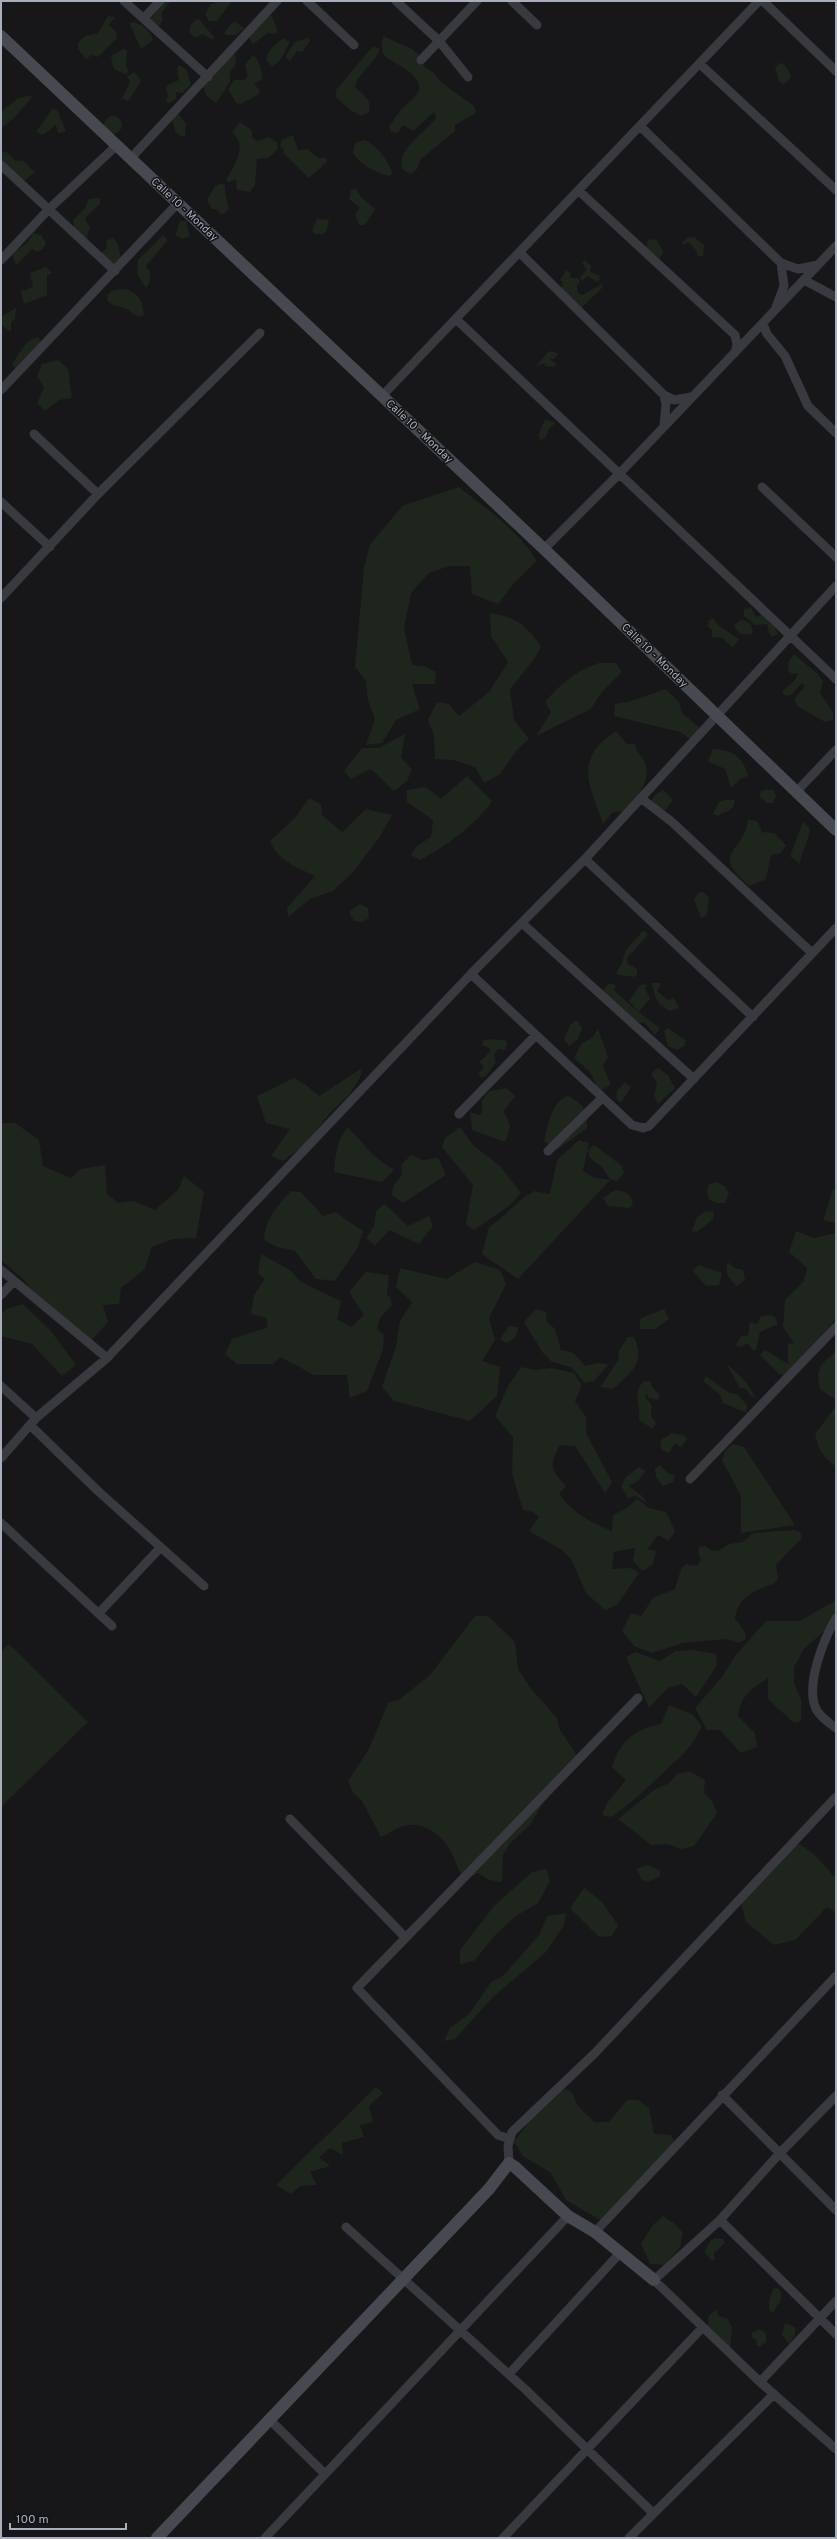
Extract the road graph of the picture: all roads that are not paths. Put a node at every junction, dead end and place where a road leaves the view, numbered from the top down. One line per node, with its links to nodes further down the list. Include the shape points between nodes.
1 (124, 1): 10 (street)
2 (160, 1): 10 (street)
3 (277, 1): 18 (street)
4 (307, 1): 14 (street)
5 (396, 1): 13 (street)
6 (477, 1): 13 (street)
7 (512, 1): 11 (street)
8 (759, 1): 16 (street)
9 (763, 1): 17 (street)
10 (144, 18): 18 (street)
11 (537, 25)
12 (1, 36): 21 (street, Calle 10 - Monday)
13 (439, 41): 15 (street); 19 (street)
14 (354, 46)
15 (421, 60)
16 (700, 64): 20 (street); 24 (street)
17 (836, 71)
18 (208, 77): 22 (street)
19 (468, 77)
20 (640, 126): 25 (street); 31 (street)
21 (117, 145): 22 (street, Calle 10 - Monday); 27 (street)
22 (131, 158): 26 (street, Calle 10 - Monday)
23 (1, 165): 27 (street)
24 (836, 190)
25 (579, 192): 29 (street); 40 (street)
26 (178, 203): 33 (street); 45 (street, Calle 10 - Monday)
27 (49, 209): 30 (street); 33 (street)
28 (836, 246): 32 (street)
29 (520, 253): 37 (street); 44 (street)
30 (1, 260)
31 (781, 263): 32 (street, via 798,269); 36 (street, via 784,286)
32 (819, 265): 34 (street)
33 (115, 271): 43 (street)
34 (804, 280): 35 (street); 36 (street)
35 (836, 297)
36 (773, 314): 38 (street)
37 (456, 319): 45 (street); 50 (street)
38 (763, 324): 41 (street); 48 (street, via 767,334 785,356 808,406)
39 (260, 333): 52 (street)
40 (735, 335): 41 (street); 42 (street)
41 (753, 335): 42 (street)
42 (735, 353): 46 (street)
43 (1, 390)
44 (664, 395): 46 (street, via 674,400); 47 (street)
45 (382, 396): 55 (street, Calle 10 - Monday)
46 (691, 397): 47 (street)
47 (664, 426): 50 (street)
48 (836, 433)
49 (34, 434): 52 (street)
50 (620, 474): 55 (street); 59 (street)
51 (762, 487): 56 (street)
52 (98, 494): 54 (street)
53 (1, 502): 54 (street)
54 (50, 547): 58 (street)
55 (544, 549): 61 (street, Calle 10 - Monday)
56 (836, 557)
57 (836, 586): 59 (street)
58 (1, 598)
59 (791, 637): 60 (street); 61 (street)
60 (836, 679)
61 (716, 715): 63 (street, Calle 10 - Monday); 64 (street)
62 (836, 750): 63 (street)
63 (796, 792): 65 (street, Calle 10 - Monday)
64 (642, 799): 66 (street); 69 (street, via 672,822)
65 (836, 830)
66 (585, 859): 67 (street); 71 (street)
67 (523, 924): 70 (street); 73 (street)
68 (836, 928): 69 (street)
69 (812, 953): 71 (street)
70 (471, 974): 72 (street); 81 (street)
71 (753, 1017): 73 (street)
72 (536, 1035): 74 (street); 75 (street)
73 (694, 1079): 74 (street, via 649,1126 643,1128 632,1125)
74 (602, 1098): 76 (street)
75 (459, 1114)
76 (548, 1151)
77 (1, 1270): 78 (street)
78 (14, 1281): 79 (street); 81 (street)
79 (1, 1294)
80 (836, 1327): 86 (street)
81 (107, 1358): 83 (street)
82 (1, 1386): 83 (street)
83 (36, 1418): 84 (street)
84 (30, 1425): 85 (street); 88 (street)
85 (1, 1458)
86 (690, 1479)
87 (1, 1523): 90 (street)
88 (160, 1548): 89 (street); 90 (street)
89 (204, 1586)
90 (98, 1614): 92 (street)
91 (836, 1618): 94 (street, via 819,1657 814,1679 814,1703 817,1711)
92 (112, 1626)
93 (638, 1698): 97 (street)
94 (836, 1728)
95 (836, 1797): 101 (street, via 595,2053 512,2132)
96 (290, 1820): 97 (street)
97 (406, 1936): 101 (street, via 357,1988 498,2135)
98 (836, 1976): 99 (street)
99 (722, 2095): 102 (street); 108 (street)
100 (836, 2096): 102 (street)
101 (510, 2139): 103 (street)
102 (779, 2154): 104 (street); 106 (street)
103 (508, 2163): 105 (street, via 516,2167); 110 (street, via 489,2189)
104 (836, 2210)
105 (568, 2216): 108 (street); 115 (street)
106 (720, 2220): 111 (street); 113 (street)
107 (346, 2227): 110 (street)
108 (595, 2232): 109 (street)
109 (620, 2253): 111 (street); 117 (street)
110 (403, 2279): 115 (street); 120 (street)
111 (654, 2280): 114 (street)
112 (836, 2301): 113 (street)
113 (820, 2318): 116 (street); 118 (street)
114 (702, 2327): 118 (street); 121 (street)
115 (461, 2331): 117 (street); 123 (street)
116 (836, 2334)
117 (509, 2374): 121 (street)
118 (760, 2382): 119 (street)
119 (774, 2394): 122 (street); 124 (street)
120 (270, 2420): 123 (street); 125 (street)
121 (588, 2449): 124 (street); 127 (street)
122 (836, 2449)
123 (325, 2474): 126 (street)
124 (652, 2513): 128 (street)
125 (157, 2538)
126 (265, 2538)
127 (503, 2538)
128 (629, 2538)

